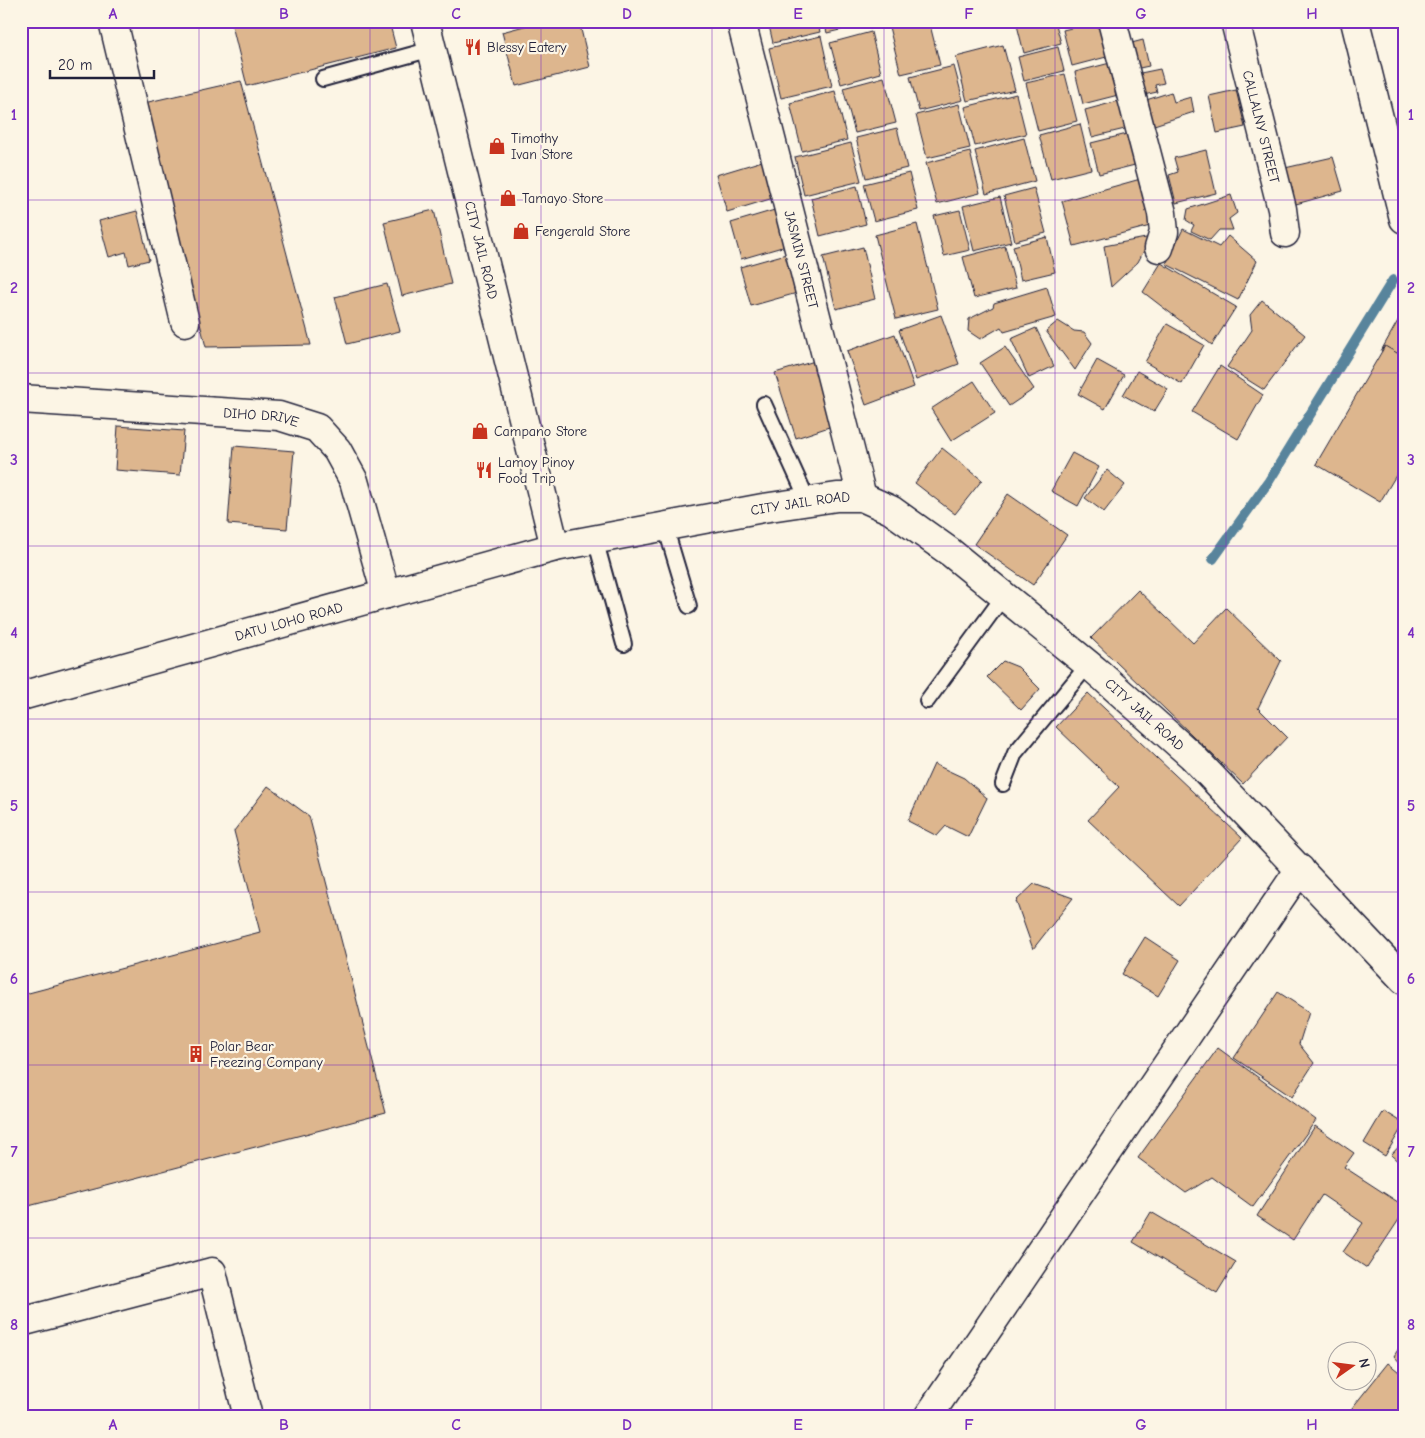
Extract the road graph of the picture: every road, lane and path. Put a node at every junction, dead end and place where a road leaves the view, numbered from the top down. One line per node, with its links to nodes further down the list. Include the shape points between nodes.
1 (113, 21): 12 (street)
2 (426, 21): 7 (street, CITY JAIL ROAD)
3 (741, 21): 15 (street, JASMIN STREET)
4 (1112, 21): 11 (street, via 1162,213 1164,232)
5 (1235, 21): 10 (street, CALLALNY STREET, via 1282,209)
6 (1355, 21): 9 (street)
7 (432, 50): 8 (lane); 19 (street, CITY JAIL ROAD)
8 (323, 79)
9 (1404, 219)
10 (1285, 233)
11 (1159, 248)
12 (186, 322)
13 (21, 399): 20 (street, DIHO DRIVE, via 279,416 317,428 337,450 354,481)
14 (764, 404): 16 (lane)
15 (862, 498): 16 (street, CITY JAIL ROAD); 21 (street, CITY JAIL ROAD, via 891,510 916,526)
16 (808, 501): 17 (street, CITY JAIL ROAD)
17 (665, 526): 18 (street, CITY JAIL ROAD); 22 (lane)
18 (595, 539): 19 (street, CITY JAIL ROAD); 23 (lane)
19 (555, 547): 20 (street, DATU LOHO ROAD)
20 (386, 594): 25 (street, DATU LOHO ROAD)
21 (1003, 597): 24 (street, CITY JAIL ROAD); 26 (lane)
22 (689, 606)
23 (624, 644)
24 (1088, 665): 27 (lane, via 1015,753); 28 (street, CITY JAIL ROAD, via 1192,756)
25 (21, 696)
26 (927, 701)
27 (1004, 784)
28 (1300, 869): 29 (street, CITY JAIL ROAD); 32 (street)
29 (1404, 980)
30 (21, 1322): 31 (street, via 212,1272)
31 (248, 1417)
32 (928, 1417)

